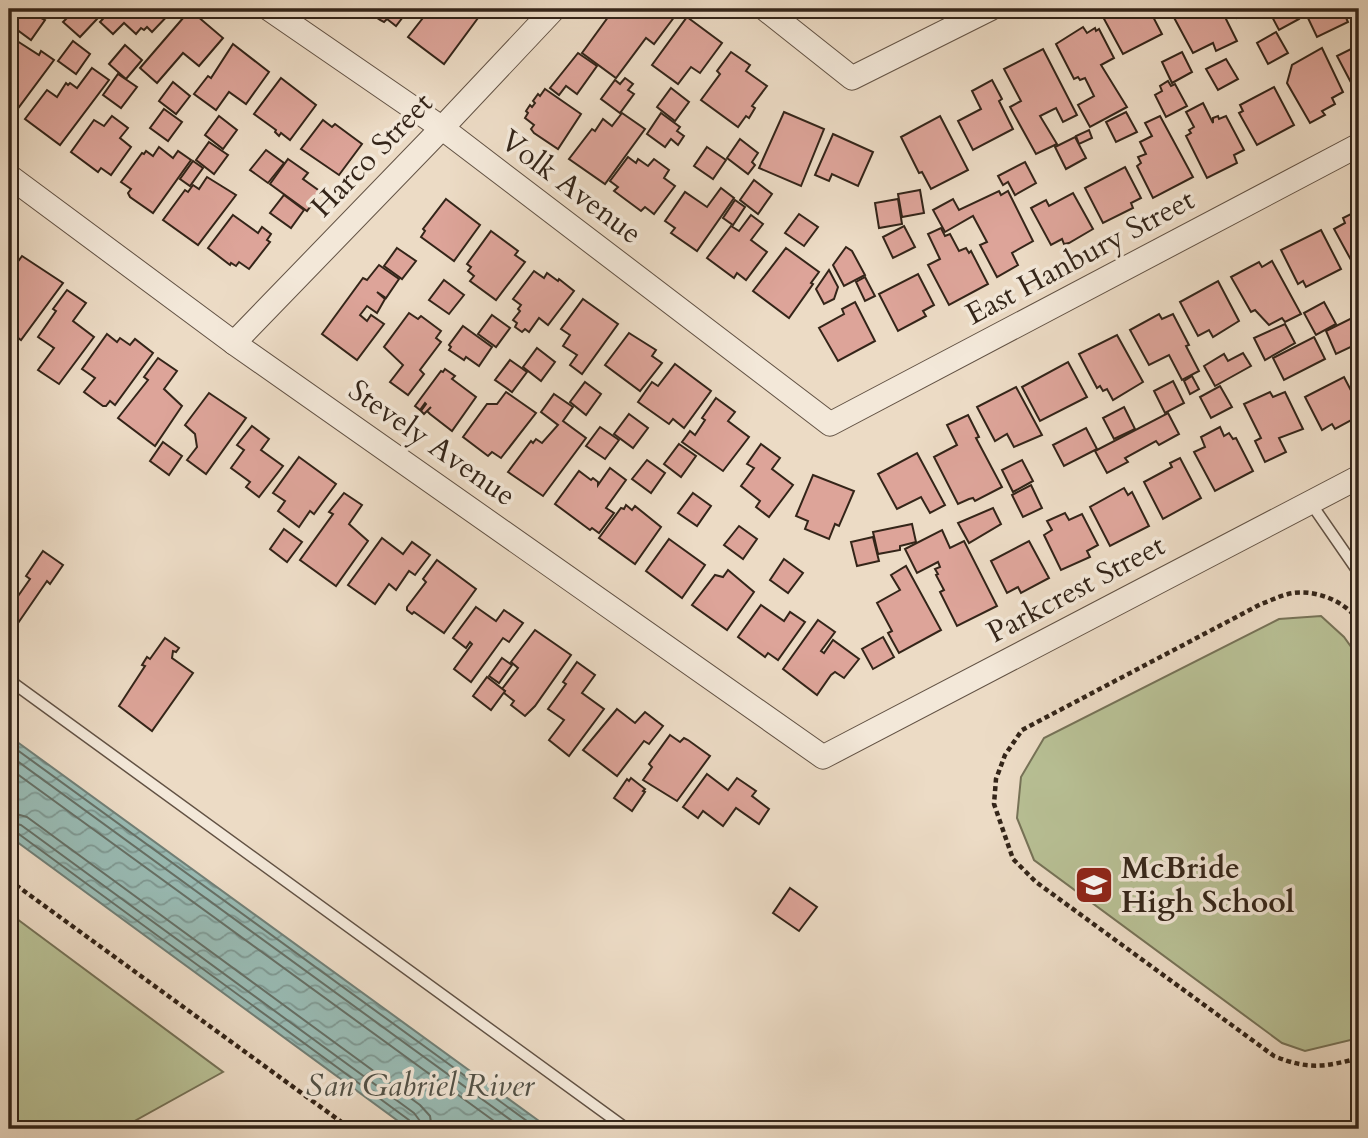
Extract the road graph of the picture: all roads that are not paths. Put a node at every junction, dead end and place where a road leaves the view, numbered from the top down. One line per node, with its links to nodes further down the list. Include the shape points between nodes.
1 (269, 9): 5 (street, Volk Avenue)
2 (554, 9): 5 (street, Harco Street)
3 (765, 9): 4 (street, via 852,78)
4 (990, 9)
5 (442, 128): 8 (street, Harco Street); 9 (street, Volk Avenue)
6 (1359, 145): 9 (street, East Hanbury Street)
7 (9, 176): 8 (street, Stevely Avenue)
8 (234, 343): 14 (street, Stevely Avenue)
9 (830, 424)
10 (1359, 477): 11 (street, Parkcrest Street)
11 (1310, 502): 12 (lane); 14 (street, Parkcrest Street)
12 (1359, 573)
13 (9, 680): 15 (lane)
14 (822, 757)
15 (627, 1129)

